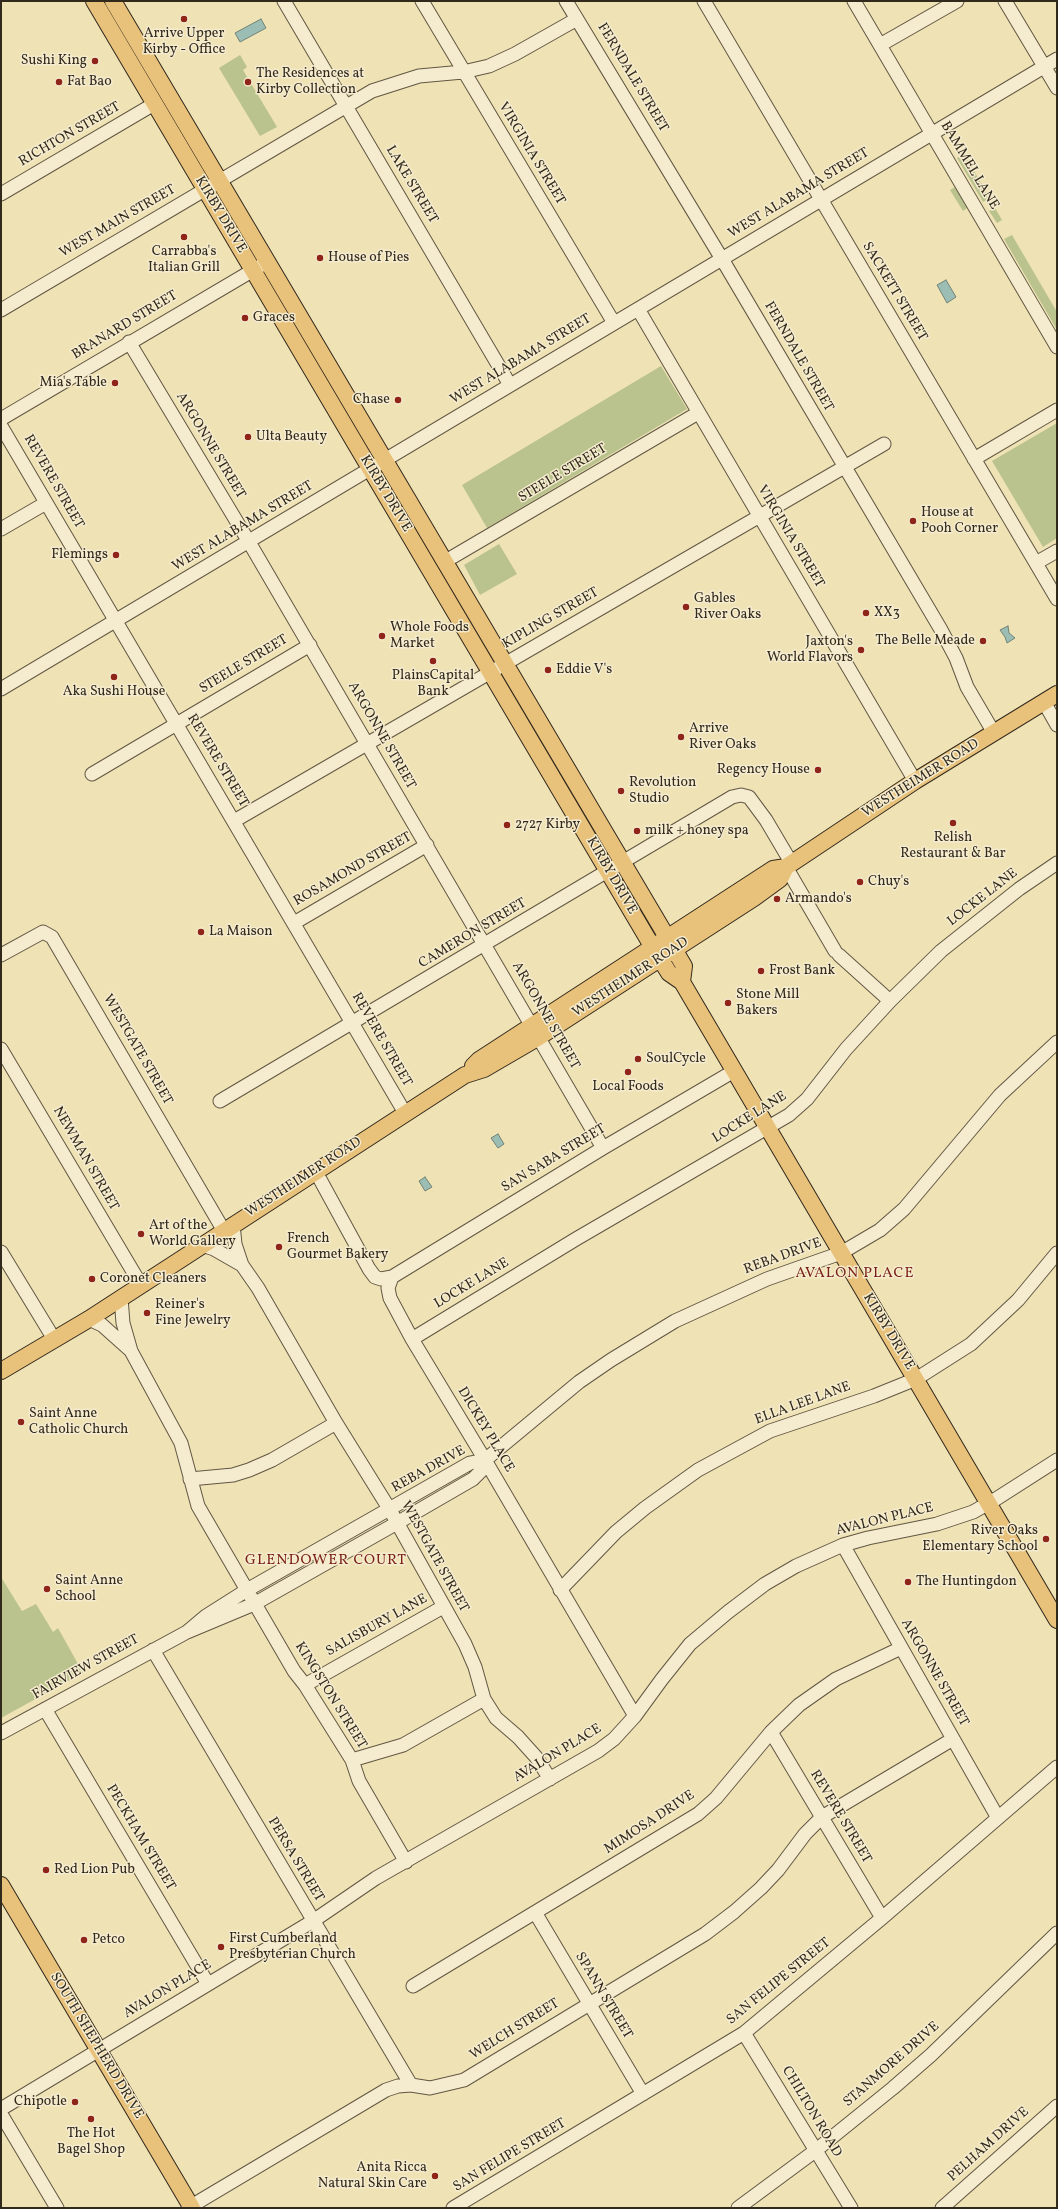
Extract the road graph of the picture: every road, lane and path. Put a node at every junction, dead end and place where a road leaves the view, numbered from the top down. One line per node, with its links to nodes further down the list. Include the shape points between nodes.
1 (113, 1): 9 (street); 19 (main road, KIRBY DRIVE)
2 (284, 1): 17 (street, LAKE STREET)
3 (422, 1): 14 (street, VIRGINIA STREET)
4 (566, 1): 10 (street, FERNDALE STREET)
5 (854, 1): 11 (street, BAMMEL LANE)
6 (957, 1): 11 (street)
7 (1005, 1): 13 (street)
8 (710, 3): 22 (street, SACKETT STREET)
9 (96, 5): 16 (main road, KIRBY DRIVE)
10 (577, 19): 14 (street, WEST MAIN STREET, via 515,54 489,66); 23 (street, FERNDALE STREET)
11 (880, 45): 18 (street, BAMMEL LANE)
12 (1057, 59): 13 (street, WEST ALABAMA STREET)
13 (1044, 66): 15 (street); 18 (street, WEST ALABAMA STREET)
14 (464, 72): 17 (street, WEST MAIN STREET, via 419,76 372,92); 28 (street, VIRGINIA STREET)
15 (1057, 88)
16 (154, 104): 20 (main road, KIRBY DRIVE); 21 (street, RICHTON STREET)
17 (346, 106): 19 (street, WEST MAIN STREET); 33 (street, LAKE STREET)
18 (932, 134): 22 (street, WEST ALABAMA STREET); 31 (street, BAMMEL LANE)
19 (219, 181): 20 (street, WEST MAIN STREET); 24 (main road, KIRBY DRIVE)
20 (205, 190): 25 (main road, KIRBY DRIVE); 27 (street, WEST MAIN STREET)
21 (1, 194)
22 (821, 199): 23 (street, WEST ALABAMA STREET); 39 (street, SACKETT STREET)
23 (722, 258): 26 (street, WEST ALABAMA STREET); 41 (street, FERNDALE STREET)
24 (267, 262): 25 (street, BRANARD STREET); 30 (main road, KIRBY DRIVE)
25 (252, 270): 29 (street, BRANARD STREET); 32 (main road, KIRBY DRIVE)
26 (638, 309): 28 (street, WEST ALABAMA STREET); 35 (street, VIRGINIA STREET)
27 (1, 310)
28 (614, 323): 33 (street, WEST ALABAMA STREET)
29 (129, 342): 36 (street, BRANARD STREET); 45 (street, ARGONNE STREET)
30 (316, 344): 32 (main road); 40 (main road, KIRBY DRIVE)
31 (1057, 347)
32 (302, 352): 40 (main road, KIRBY DRIVE)
33 (510, 385): 40 (street, WEST ALABAMA STREET)
34 (1057, 410): 39 (street)
35 (698, 413): 43 (street, VIRGINIA STREET); 48 (street, STEELE STREET)
36 (1, 419)
37 (1, 426): 42 (street, REVERE STREET)
38 (884, 444): 41 (street, KIPLING STREET)
39 (974, 459): 49 (street, SACKETT STREET)
40 (377, 464): 45 (street, WEST ALABAMA STREET); 46 (main road, KIRBY DRIVE); 48 (main road, KIRBY DRIVE)
41 (845, 468): 43 (street, KIPLING STREET); 58 (street, FERNDALE STREET, via 940,628 956,658 967,687)
42 (46, 503): 44 (street); 51 (street, REVERE STREET)
43 (760, 518): 53 (street, KIPLING STREET); 61 (street, VIRGINIA STREET)
44 (1, 529)
45 (249, 542): 51 (street, WEST ALABAMA STREET); 52 (street, ARGONNE STREET)
46 (419, 550): 48 (main road, via 435,560); 53 (main road, KIRBY DRIVE)
47 (1057, 551): 49 (street)
48 (444, 562): 53 (main road, KIRBY DRIVE)
49 (1036, 563): 50 (street, SACKETT STREET)
50 (1057, 599)
51 (116, 621): 54 (street, WEST ALABAMA STREET); 56 (street, REVERE STREET)
52 (310, 645): 56 (street, STEELE STREET); 59 (street, ARGONNE STREET)
53 (498, 668): 59 (street, KIPLING STREET); 64 (main road, KIRBY DRIVE); 67 (main road, KIRBY DRIVE)
54 (1, 689)
55 (1050, 698): 57 (street); 58 (main road, WESTHEIMER ROAD)
56 (177, 724): 60 (street, STEELE STREET); 62 (street, REVERE STREET)
57 (1057, 726)
58 (994, 732): 61 (main road, WESTHEIMER ROAD)
59 (367, 744): 62 (street, KIPLING STREET); 63 (street, ARGONNE STREET)
60 (92, 774)
61 (915, 780): 66 (main road, WESTHEIMER ROAD)
62 (234, 821): 68 (street, REVERE STREET)
63 (427, 845): 68 (street, ROSAMOND STREET); 70 (street, ARGONNE STREET)
64 (623, 863): 66 (street, CAMERON STREET, via 732,797 741,795 749,797 760,811); 67 (street, CAMERON STREET); 69 (main road, KIRBY DRIVE)
65 (1057, 863): 74 (street, LOCKE LANE, via 978,920)
66 (789, 866): 69 (main road, WESTHEIMER ROAD, via 773,868); 74 (street, via 837,953)
67 (608, 872): 70 (street, CAMERON STREET); 71 (main road, KIRBY DRIVE)
68 (294, 923): 75 (street, REVERE STREET)
69 (671, 944): 71 (main road, WESTHEIMER ROAD); 73 (main road, KIRBY DRIVE, via 684,966)
70 (485, 945): 75 (street, CAMERON STREET); 76 (street, ARGONNE STREET)
71 (656, 953): 73 (main road, KIRBY DRIVE, via 669,973); 76 (main road, WESTHEIMER ROAD)
72 (1, 955): 85 (street, WESTGATE STREET, via 43,932 52,937)
73 (682, 982): 79 (main road, KIRBY DRIVE)
74 (890, 1001): 82 (street, LOCKE LANE, via 846,1049 799,1108)
75 (353, 1023): 80 (street, CAMERON STREET); 81 (street, REVERE STREET)
76 (536, 1031): 81 (main road, WESTHEIMER ROAD, via 479,1060 465,1075); 83 (street, ARGONNE STREET)
77 (1057, 1042): 88 (street, REBA DRIVE, via 1000,1095 892,1221 866,1240)
78 (1, 1049): 92 (street, NEWMAN STREET)
79 (734, 1071): 82 (main road, KIRBY DRIVE); 83 (street, SAN SABA STREET)
80 (220, 1101)
81 (405, 1113): 84 (main road, WESTHEIMER ROAD)
82 (769, 1128): 88 (main road, KIRBY DRIVE); 95 (street, LOCKE LANE, via 576,1239)
83 (602, 1148): 91 (street, SAN SABA STREET)
84 (316, 1172): 85 (main road, WESTHEIMER ROAD); 91 (street, via 369,1269 375,1277)
85 (229, 1228): 86 (main road, WESTHEIMER ROAD); 90 (street, WESTGATE STREET)
86 (202, 1245): 90 (street, WESTGATE STREET); 92 (main road, WESTHEIMER ROAD)
87 (1, 1252): 96 (street)
88 (841, 1253): 99 (main road, KIRBY DRIVE); 101 (street, REBA DRIVE, via 767,1279 675,1321 579,1382)
89 (1057, 1253): 99 (street, ELLA LEE LANE, via 1018,1300 984,1333)
90 (242, 1266): 100 (street, WESTGATE STREET, via 258,1288)
91 (392, 1277): 95 (street, DICKEY PLACE, via 388,1288 390,1298)
92 (141, 1286): 93 (main road, WESTHEIMER ROAD)
93 (121, 1298): 94 (main road, WESTHEIMER ROAD); 97 (street, via 123,1323)
94 (89, 1319): 96 (main road, WESTHEIMER ROAD); 97 (street, via 113,1334)
95 (412, 1339): 101 (street, DICKEY PLACE)
96 (54, 1340): 98 (main road, WESTHEIMER ROAD)
97 (131, 1351): 103 (street, KINGSTON STREET, via 181,1443)
98 (1, 1371)
99 (916, 1378): 104 (main road, KIRBY DRIVE); 109 (street, ELLA LEE LANE, via 874,1396 770,1431 698,1470 628,1522)
100 (336, 1423): 103 (street, via 272,1460 249,1470 233,1475); 105 (street, WESTGATE STREET)
101 (485, 1460): 105 (street, REBA DRIVE, via 470,1463); 106 (street, REBA DRIVE, via 481,1471 473,1479); 109 (street, DICKEY PLACE)
102 (1057, 1460): 104 (street, AVALON PLACE)
103 (190, 1479): 108 (street, KINGSTON STREET, via 198,1506)
104 (990, 1503): 107 (street, AVALON PLACE, via 937,1524); 112 (main road, KIRBY DRIVE)
105 (390, 1510): 106 (street, WESTGATE STREET); 108 (street, FAIRVIEW STREET)
106 (397, 1524): 110 (street, FAIRVIEW STREET); 111 (street, WESTGATE STREET)
107 (843, 1544): 114 (street, ARGONNE STREET); 119 (street, AVALON PLACE, via 771,1580 728,1612 690,1644)
108 (247, 1590): 110 (street, KINGSTON STREET); 113 (street, FAIRVIEW STREET)
109 (560, 1590): 119 (street, DICKEY PLACE)
110 (254, 1604): 113 (street, FAIRVIEW STREET); 116 (street, KINGSTON STREET, via 294,1671)
111 (443, 1607): 116 (street, SALISBURY LANE); 117 (street, WESTGATE STREET, via 465,1644 475,1667)
112 (1057, 1620)
113 (186, 1632): 115 (street, FAIRVIEW STREET)
114 (902, 1648): 120 (street, MIMOSA DRIVE, via 820,1688); 122 (street, ARGONNE STREET)
115 (152, 1650): 118 (street, FAIRVIEW STREET); 132 (street, PERSA STREET)
116 (305, 1684): 123 (street, KINGSTON STREET)
117 (484, 1700): 123 (street, via 403,1745); 125 (street, WESTGATE STREET, via 496,1718 536,1757)
118 (45, 1709): 121 (street, FAIRVIEW STREET); 134 (street, PECKHAM STREET)
119 (636, 1716): 125 (street, AVALON PLACE, via 614,1739 598,1751)
120 (771, 1732): 126 (street, REVERE STREET); 130 (street, MIMOSA DRIVE, via 716,1798 698,1814)
121 (1, 1733)
122 (953, 1739): 126 (street, WELCH STREET); 127 (street, ARGONNE STREET)
123 (352, 1760): 128 (street, KINGSTON STREET, via 359,1781)
124 (1057, 1767): 127 (street, SAN FELIPE STREET)
125 (550, 1779): 128 (street, AVALON PLACE)
126 (822, 1817): 131 (street, REVERE STREET); 136 (street, WELCH STREET, via 805,1834 778,1870 734,1912 705,1934)
127 (998, 1818): 131 (street, SAN FELIPE STREET)
128 (406, 1862): 132 (street, AVALON PLACE, via 376,1878)
129 (1, 1885): 138 (main road, SOUTH SHEPHERD DRIVE)
130 (536, 1914): 135 (street, MIMOSA DRIVE); 136 (street, SPANN STREET)
131 (882, 1918): 137 (street, SAN FELIPE STREET)
132 (313, 1921): 134 (street, AVALON PLACE); 139 (street, PERSA STREET)
133 (1057, 1933): 144 (street, STANMORE DRIVE, via 930,2055)
134 (208, 1984): 138 (street, AVALON PLACE)
135 (413, 1986)
136 (589, 2003): 139 (street, WELCH STREET, via 464,2080 430,2088); 140 (street, SPANN STREET)
137 (744, 2033): 140 (street, SAN FELIPE STREET); 144 (street, CHILTON ROAD)
138 (99, 2050): 142 (street, AVALON PLACE); 145 (main road, SOUTH SHEPHERD DRIVE)
139 (410, 2085): 145 (street, WELCH STREET, via 386,2090)
140 (643, 2094): 147 (street, SAN FELIPE STREET)
141 (1057, 2106): 150 (street, PELHAM DRIVE)
142 (1, 2109)
143 (1, 2114): 146 (street)
144 (815, 2151): 148 (street, STANMORE DRIVE); 149 (street, CHILTON ROAD)
145 (190, 2207)
146 (57, 2208)
147 (454, 2208)
148 (738, 2208)
149 (851, 2208)
150 (942, 2208)

